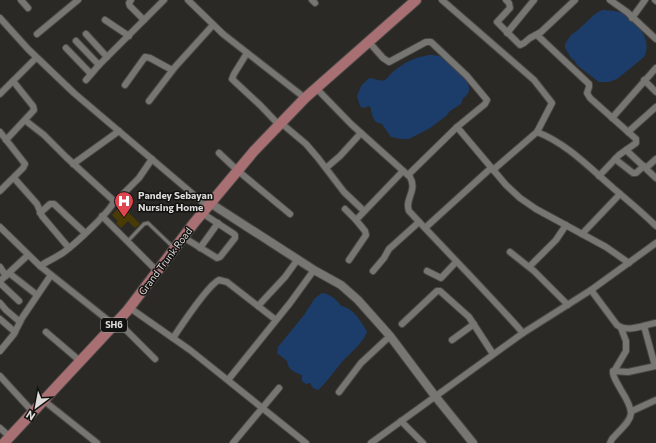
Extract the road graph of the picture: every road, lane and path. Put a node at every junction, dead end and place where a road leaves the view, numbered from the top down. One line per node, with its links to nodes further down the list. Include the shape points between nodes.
1 (21, 0): 13 (street)
2 (132, 0): 17 (street, via 130,6)
3 (164, 0): 17 (street)
4 (188, 0): 18 (street)
5 (442, 0): 51 (street, via 534,80 549,98 552,105)
6 (506, 0): 19 (street, via 510,8 497,22)
7 (534, 0): 19 (street)
8 (575, 0): 22 (street)
9 (610, 0): 15 (street)
10 (645, 0): 15 (street)
11 (76, 1): 20 (street)
12 (410, 2): 26 (main road, Grand Trunk Road / SH6)
13 (28, 8)
14 (0, 18): 30 (street)
15 (632, 18): 24 (street)
16 (105, 20): 23 (street)
17 (144, 20): 23 (street)
18 (213, 25): 28 (street); 33 (street)
19 (507, 33): 22 (street, via 520,44)
20 (37, 34)
21 (86, 34): 29 (street)
22 (537, 35): 45 (street, via 589,84 588,95)
23 (129, 36): 29 (street)
24 (655, 37)
25 (76, 41): 31 (street)
26 (368, 41): 39 (main road, Grand Trunk Road / SH6); 48 (street, via 389,62 430,42 467,76 487,102)
27 (66, 48): 34 (street)
28 (247, 54): 42 (street); 47 (street, via 232,79)
29 (107, 57): 31 (street)
30 (36, 58): 37 (street); 49 (street)
31 (99, 65): 34 (street)
32 (656, 68): 36 (street)
33 (172, 70): 38 (street, via 146,57); 43 (street)
34 (91, 74): 35 (street)
35 (86, 80)
36 (644, 80): 40 (street); 45 (street)
37 (13, 81): 41 (street); 46 (street, via 34,108)
38 (125, 85)
39 (316, 88): 42 (main road, Grand Trunk Road / SH6); 53 (street)
40 (656, 92)
41 (0, 94)
42 (305, 98): 47 (main road, Grand Trunk Road / SH6)
43 (149, 101)
44 (656, 107): 52 (street)
45 (612, 118): 52 (street)
46 (26, 121): 54 (street); 60 (street)
47 (280, 124): 62 (street, via 306,144); 64 (main road, Grand Trunk Road / SH6)
48 (457, 127): 63 (street); 65 (street)
49 (119, 131): 57 (street); 60 (street)
50 (0, 132): 54 (street)
51 (537, 132): 63 (street); 66 (street, via 573,153)
52 (628, 132): 55 (street, via 637,141)
53 (361, 133): 62 (street); 65 (street)
54 (6, 140): 67 (street, via 25,164)
55 (626, 150): 58 (street); 61 (street)
56 (219, 153): 64 (street)
57 (152, 159): 71 (street, via 139,178); 72 (street)
58 (615, 159): 61 (street, via 633,173); 66 (street)
59 (656, 159): 61 (street)
60 (73, 164): 71 (street, via 111,197)
61 (645, 167): 68 (street)
62 (326, 168): 74 (street, via 344,192)
63 (492, 169): 82 (street, via 512,192); 85 (street)
64 (237, 170): 72 (main road, Grand Trunk Road / SH6); 76 (street)
65 (406, 173): 74 (street); 80 (street, via 413,186 407,207)
66 (599, 176): 70 (street)
67 (14, 178): 69 (street); 75 (street, via 37,204)
68 (656, 178)
69 (0, 191)
70 (620, 194): 83 (street); 88 (street)
71 (114, 203): 77 (street)
72 (210, 203): 78 (street); 81 (street); 89 (main road, Grand Trunk Road / SH6)
73 (346, 209): 79 (street)
74 (364, 211): 79 (street)
75 (40, 213): 87 (street, via 50,204 54,204); 92 (street)
76 (290, 214)
77 (102, 216): 87 (street); 90 (street)
78 (238, 220): 86 (street); 97 (street)
79 (356, 220): 98 (street, via 366,235)
80 (419, 222): 85 (street); 105 (street, via 389,249)
81 (218, 223): 86 (street); 93 (street)
82 (566, 225): 88 (street); 102 (street, via 556,240)
83 (656, 226)
84 (0, 227): 96 (street)
85 (425, 228): 99 (street)
86 (231, 232): 93 (street, via 235,238 218,258)
87 (85, 233): 92 (street)
88 (582, 234): 100 (street)
89 (183, 237): 93 (street); 94 (main road, Grand Trunk Road / SH6)
90 (127, 242): 94 (lane, via 148,223); 107 (street)
91 (656, 243): 100 (street)
92 (68, 248): 101 (street)
93 (200, 248)
94 (175, 249): 107 (main road, Grand Trunk Road / SH6)
95 (510, 252): 102 (street)
96 (28, 255): 101 (street); 108 (street)
97 (298, 259): 104 (street); 116 (street)
98 (349, 260)
99 (456, 262): 106 (street, via 441,278); 129 (street)
100 (629, 263): 111 (street)
101 (40, 266): 109 (street)
102 (530, 266): 115 (street)
103 (0, 268): 108 (street)
104 (314, 270): 119 (street); 130 (street, via 341,285 374,316)
105 (373, 271)
106 (427, 271)
107 (158, 272): 117 (main road, Grand Trunk Road / SH6)
108 (7, 274): 110 (street); 112 (street)
109 (51, 275): 112 (street); 122 (street)
110 (0, 282): 113 (street)
111 (591, 290): 115 (street); 126 (street)
112 (37, 295): 120 (street)
113 (19, 301)
114 (0, 303): 120 (street)
115 (568, 305): 129 (street)
116 (258, 306): 119 (street); 131 (street, via 227,282 216,281)
117 (130, 308): 122 (main road, Grand Trunk Road / SH6); 131 (street)
118 (0, 319): 127 (street)
119 (276, 320): 140 (street)
120 (20, 322): 127 (street)
121 (656, 323): 125 (street)
122 (116, 324): 135 (street); 136 (main road, Grand Trunk Road / SH6)
123 (402, 324): 124 (street, via 439,290 463,310)
124 (474, 324): 132 (street); 134 (street)
125 (644, 326): 126 (street, via 628,330); 137 (street)
126 (621, 328): 138 (street, via 626,341 626,351)
127 (16, 332): 133 (street)
128 (46, 332): 136 (street)
129 (523, 333): 134 (street)
130 (390, 336): 142 (street, via 361,363); 143 (street)
131 (173, 338): 140 (street)
132 (452, 340)
133 (0, 351)
134 (493, 354): 143 (street)
135 (155, 359)
136 (80, 361): 144 (main road, Grand Trunk Road / SH6)
137 (656, 366): 138 (street, via 628,372)
138 (613, 371): 148 (street, via 613,376)
139 (0, 376): 147 (street)
140 (228, 380): 146 (street)
141 (279, 388): 146 (street)
142 (339, 392)
143 (435, 396): 149 (street); 157 (street)
144 (43, 400): 147 (main road, Grand Trunk Road / SH6); 152 (street)
145 (656, 400): 148 (street)
146 (263, 408): 153 (street); 154 (street)
147 (32, 411): 151 (main road, Grand Trunk Road / SH6)
148 (632, 411): 158 (street, via 630,418)
149 (401, 421): 155 (street); 156 (street)
150 (0, 428): 151 (street)
151 (7, 440)
152 (97, 443)
153 (233, 443)
154 (306, 443)
155 (371, 443)
156 (423, 443)
157 (473, 443)
158 (610, 443)

